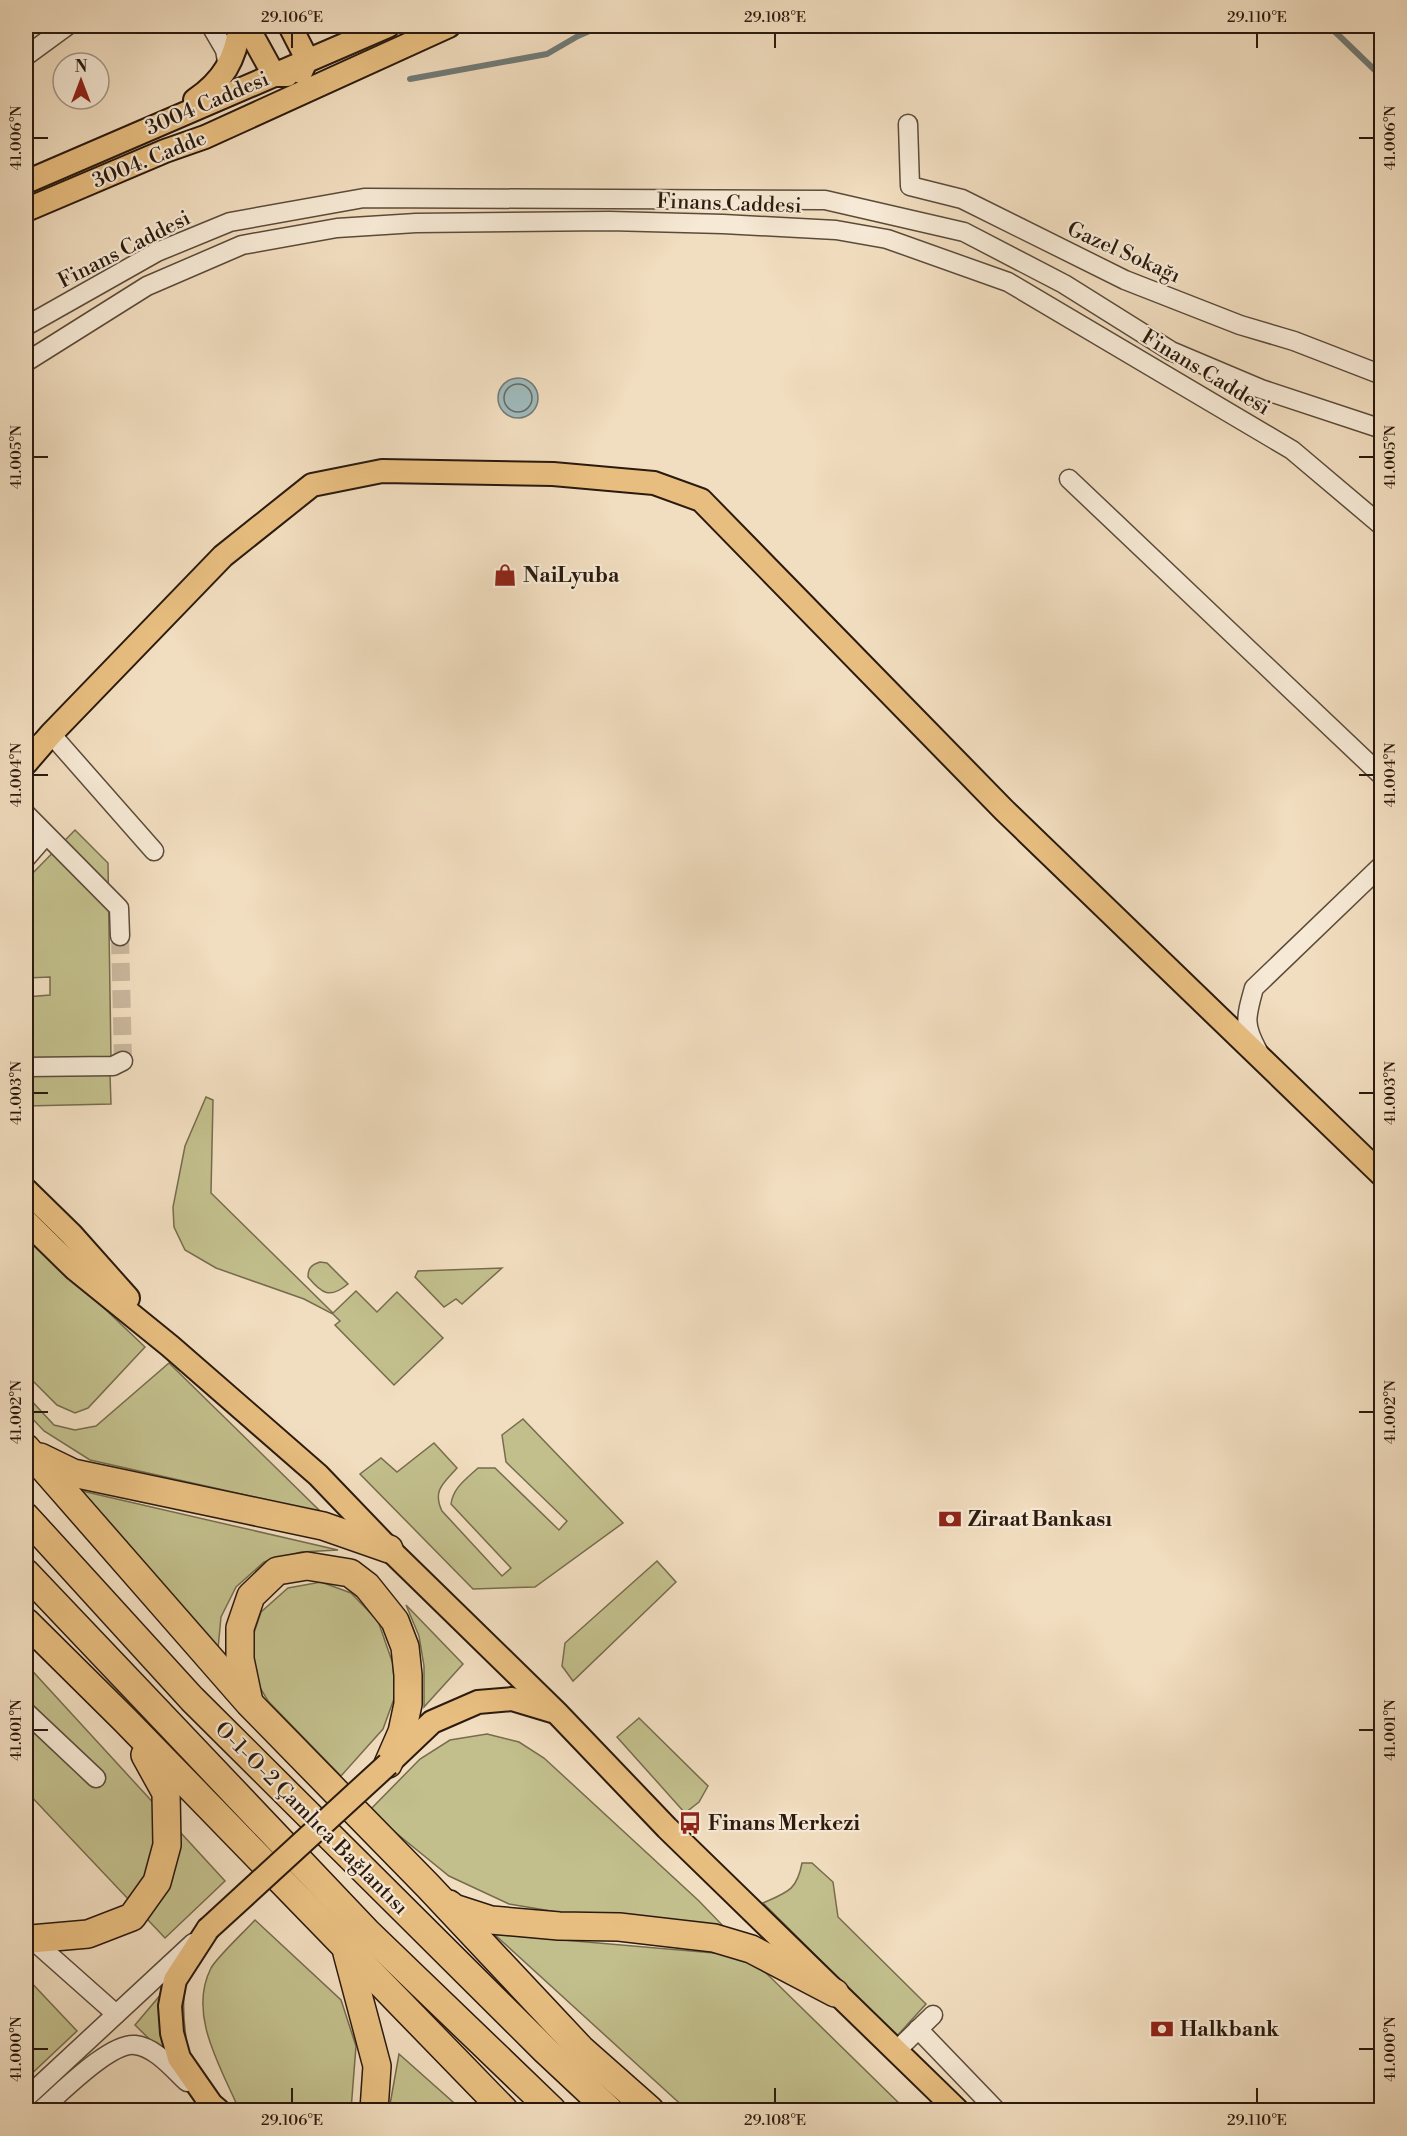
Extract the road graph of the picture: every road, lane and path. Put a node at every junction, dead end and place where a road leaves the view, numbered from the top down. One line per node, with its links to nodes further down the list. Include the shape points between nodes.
1 (67, 26): 8 (street)
2 (211, 26): 9 (street, via 225,50)
3 (240, 26): 9 (main road)
4 (247, 26): 11 (main road)
5 (290, 26): 10 (main road)
6 (388, 26): 10 (main road)
7 (449, 26): 12 (main road, 3004 Caddesi)
8 (26, 56)
9 (228, 67): 14 (main road, via 213,88)
10 (303, 68): 11 (main road); 12 (main road); 13 (main road, via 295,83)
11 (274, 75): 14 (main road, 3004 Caddesi)
12 (327, 80): 13 (main road, 3004 Caddesi)
13 (271, 107): 17 (main road, 3004. Cadde)
14 (164, 121): 16 (main road, 3004 Caddesi)
15 (908, 124): 20 (street, Gazel Sokağı, via 910,186 962,199 1125,280)
16 (26, 182)
17 (26, 210)
18 (26, 326): 21 (street, Finans Caddesi, via 157,252 230,222 364,198 825,200 964,232 1064,284 1171,351 1261,389)
19 (26, 362): 23 (street, Finans Caddesi, via 147,286 242,245 337,228 609,221 836,230 887,239 1008,282 1292,450)
20 (1382, 375)
21 (1382, 429)
22 (1069, 479): 27 (street)
23 (1382, 526)
24 (51, 734): 25 (street); 26 (main road); 30 (street); 35 (main road, via 223,556 312,486 382,471 552,474 654,483 701,500 1004,810)
25 (26, 755)
26 (26, 763)
27 (1382, 776)
28 (26, 814): 29 (street)
29 (46, 835): 31 (street); 33 (street, via 119,908)
30 (154, 851)
31 (26, 858)
32 (1382, 865): 35 (street, via 1254,988 1247,1032)
33 (120, 936)
34 (123, 1060): 36 (street, via 113,1066)
35 (1262, 1060): 37 (main road)
36 (26, 1067)
37 (1382, 1175)
38 (26, 1190): 40 (main road, via 71,1234)
39 (26, 1221): 40 (main road, via 75,1269)
40 (170, 1347): 43 (main road, via 318,1475)
41 (27, 1450): 43 (highway, via 73,1473 323,1526); 46 (highway)
42 (26, 1517): 67 (highway, O-1-O-2 Çamlıca Bağlantısı, via 192,1699)
43 (389, 1549): 48 (main road)
44 (26, 1573): 66 (highway, O-1-O-2 Çamlıca Bağlantısı, via 368,1933)
45 (26, 1622): 49 (highway)
46 (249, 1703): 50 (highway, via 240,1659 240,1628 251,1596 277,1571 307,1566 350,1573 367,1586 395,1621 405,1647 408,1704 402,1732); 52 (highway)
47 (26, 1712): 51 (street)
48 (556, 1712): 50 (main road, via 512,1699 478,1702 432,1722); 56 (main road, via 667,1828)
49 (125, 1720): 54 (highway, via 166,1793 167,1845 157,1882 132,1917 88,1934); 55 (highway)
50 (388, 1764): 53 (main road, bridge)
51 (96, 1778)
52 (428, 1886): 56 (highway, via 454,1908 492,1920 619,1927 714,1938 751,1949); 68 (highway, via 581,2049)
53 (208, 1929): 57 (street); 62 (main road, via 175,1980 170,2006 179,2058)
54 (27, 1939): 57 (street)
55 (346, 1949): 64 (highway, via 377,2066); 65 (highway)
56 (836, 1993): 60 (main road)
57 (116, 2014): 61 (street)
58 (933, 2015): 59 (street)
59 (918, 2030): 60 (street); 70 (street)
60 (896, 2051): 69 (main road)
61 (26, 2098)
62 (215, 2107): 63 (street, via 160,2056 134,2045 109,2052)
63 (41, 2110)
64 (374, 2110)
65 (504, 2110)
66 (552, 2110)
67 (609, 2110)
68 (650, 2110)
69 (957, 2110)
70 (996, 2110)

